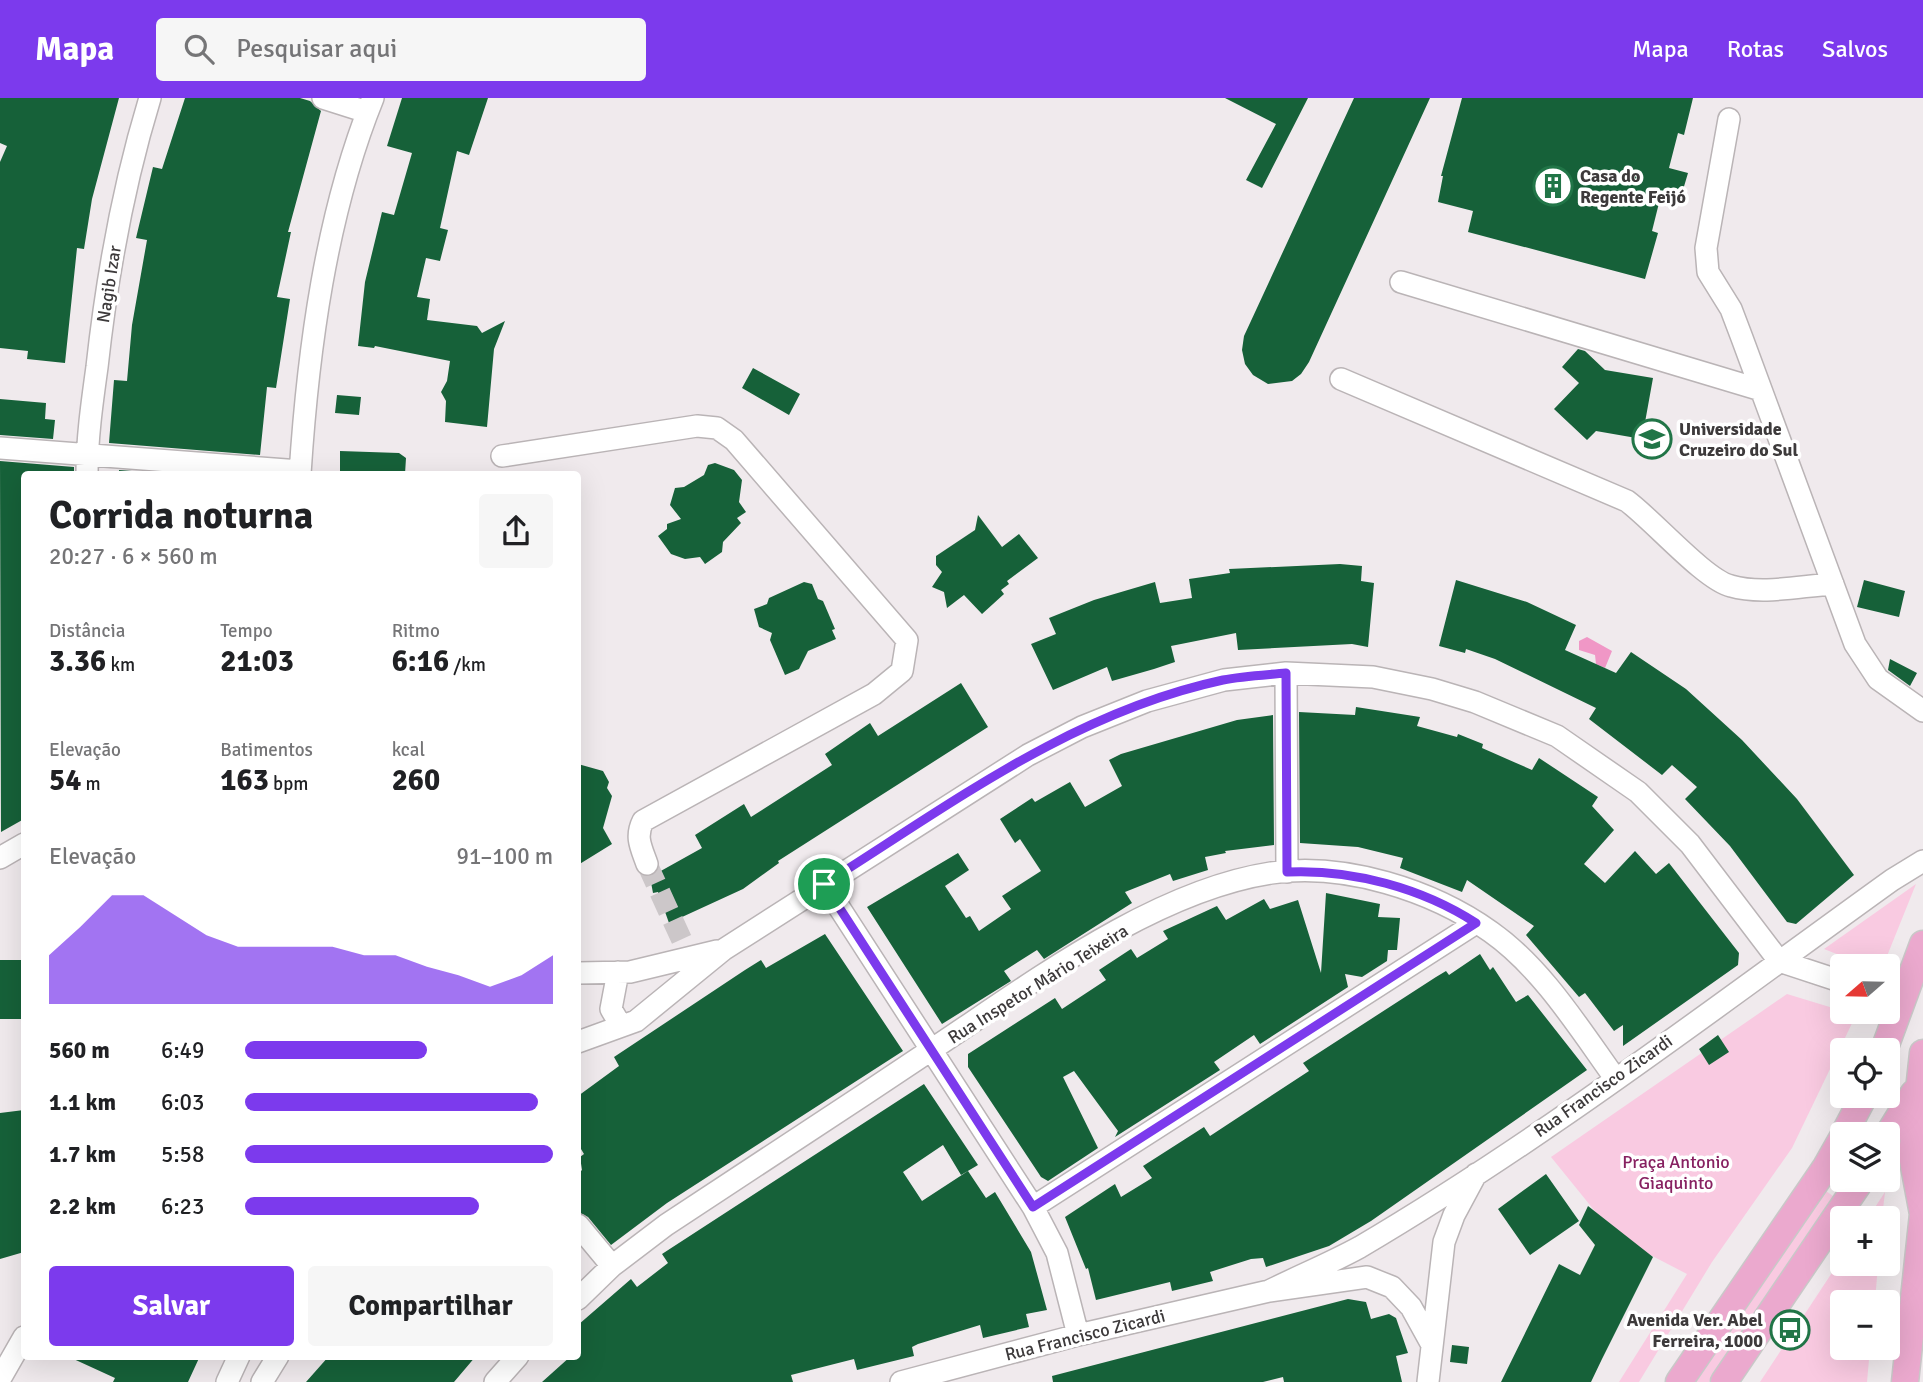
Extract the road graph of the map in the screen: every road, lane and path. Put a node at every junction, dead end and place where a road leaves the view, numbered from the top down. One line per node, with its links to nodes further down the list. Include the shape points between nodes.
1 (150, 98): 10 (street, Nagib Izar, via 133,155 110,269)
2 (323, 98): 3 (street)
3 (370, 105): 12 (street, via 332,236 317,313)
4 (1729, 119): 7 (street, via 1706,248 1708,272 1731,309)
5 (1401, 282): 7 (street)
6 (1341, 379): 13 (street, via 1627,501 1728,586 1753,590)
7 (1761, 390): 13 (street)
8 (0, 448): 10 (street)
9 (502, 456): 19 (street, via 697,426 717,428 733,440 907,640 902,671 874,694 643,821 639,842)
10 (88, 466): 11 (street)
11 (239, 471)
12 (300, 471)
13 (1833, 584): 15 (street, via 1864,662)
14 (1286, 673): 20 (street); 21 (street, via 1224,680 1147,701 1082,727 1028,755); 25 (street, via 1373,677 1432,689 1557,736 1638,792 1690,844)
15 (1923, 711)
16 (21, 846): 17 (street)
17 (0, 858)
18 (1923, 861): 25 (street, Rua Francisco Zicardi)
19 (648, 863)
20 (1287, 872): 22 (street, Rua Inspetor Mário Teixeira, via 1343,875 1385,884 1453,908); 34 (street, Rua Inspetor Mário Teixeira, via 1216,887 1165,908 1064,963)
21 (824, 884): 24 (street); 34 (street)
22 (1476, 923): 36 (street, Rua Inspetor Mário Teixeira, via 1527,964); 42 (street)
23 (1923, 944): 32 (main road)
24 (723, 950): 26 (street); 30 (street)
25 (1779, 961): 29 (street); 36 (street, Rua Francisco Zicardi)
26 (648, 968): 27 (street); 30 (street, via 663,987)
27 (618, 972): 28 (street); 31 (street, via 611,1010)
28 (581, 974)
29 (1830, 978)
30 (661, 1002): 31 (street)
31 (621, 1026): 33 (street)
32 (1888, 1038)
33 (581, 1041)
34 (931, 1050): 42 (street); 46 (street, Rua Inspetor Mário Teixeira, via 666,1225)
35 (1923, 1053): 37 (main road)
36 (1615, 1078): 40 (street, Rua Francisco Zicardi)
37 (1920, 1084): 38 (main road); 43 (main road, via 1912,1155)
38 (1896, 1122)
39 (1830, 1159): 61 (main road)
40 (1478, 1172): 47 (street, Rua Francisco Zicardi, via 1358,1248); 51 (street, via 1444,1242)
41 (1853, 1192): 62 (main road)
42 (1033, 1207): 49 (street, via 1056,1253)
43 (1923, 1214): 45 (main road)
44 (581, 1228): 46 (street)
45 (1923, 1231): 63 (main road)
46 (612, 1266): 48 (street, Rua Inspetor Mário Teixeira)
47 (1269, 1291): 49 (street, Rua Francisco Zicardi); 51 (street, Rua Francisco Zicardi, via 1367,1277 1392,1287 1411,1307)
48 (581, 1296)
49 (1078, 1335): 59 (street, Rua Francisco Zicardi)
50 (21, 1342): 55 (street)
51 (1432, 1345): 60 (street)
52 (237, 1360): 56 (street)
53 (276, 1360): 57 (street)
54 (514, 1360): 58 (street)
55 (0, 1379)
56 (227, 1382)
57 (262, 1382)
58 (495, 1382)
59 (901, 1382)
60 (1428, 1382)
61 (1679, 1382)
62 (1724, 1382)
63 (1905, 1382)

